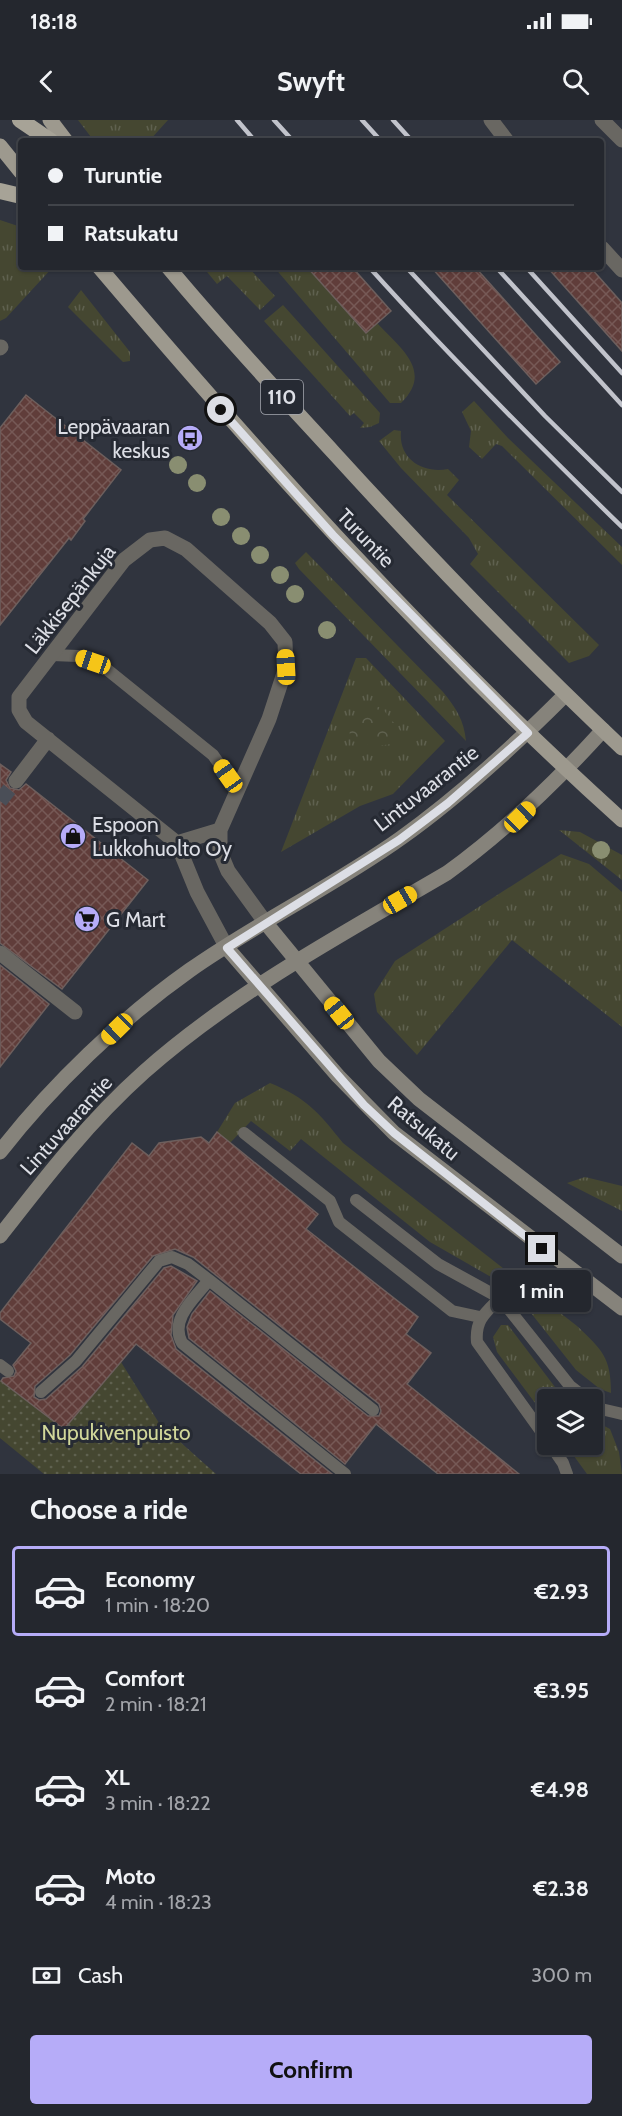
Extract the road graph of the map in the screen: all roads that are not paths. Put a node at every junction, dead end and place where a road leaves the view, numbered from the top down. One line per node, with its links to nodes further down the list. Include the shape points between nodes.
1 (20, 120): 5 (highway)
2 (50, 120): 6 (main road)
3 (491, 120): 7 (street)
4 (602, 120): 8 (street)
5 (47, 138)
6 (64, 138)
7 (505, 138)
8 (622, 140)
9 (0, 146): 10 (main road)
10 (18, 168)
11 (0, 191): 12 (highway)
12 (18, 195)
13 (604, 250): 16 (street)
14 (102, 270): 20 (main road, Turuntie / 110, via 333,535)
15 (170, 270): 18 (main road, Turuntie / 110, via 399,524)
16 (622, 270)
17 (52, 655): 21 (street, Läkkisepänkuja, via 19,697 19,710 26,723); 25 (lane, via 78,656 99,663 213,755); 25 (street, Läkkisepänkuja, via 124,560 150,540 165,538 186,549 270,623 285,642 286,667 269,718)
18 (565, 695): 19 (main road, Turuntie / 110); 20 (main road, Lintuvaarantie)
19 (603, 730): 22 (main road, Turuntie / 110); 23 (main road, Lintuvaarantie)
20 (528, 733): 23 (main road, Turuntie / 110); 29 (main road, Lintuvaarantie, via 399,840)
21 (48, 739): 24 (street); 28 (street, Läkkisepänkuja)
22 (622, 748)
23 (567, 770): 26 (main road, Turuntie / 110); 32 (main road, Lintuvaarantie, via 520,817 447,873)
24 (16, 781)
25 (237, 790): 27 (street, Läkkisepänkuja)
26 (622, 820)
27 (220, 830): 28 (street); 29 (street, Läkkisepänkuja, via 220,852 228,871)
28 (177, 843): 30 (street, Läkkisepänkuja, via 197,892)
29 (266, 922): 30 (main road, Lintuvaarantie); 32 (main road, Ratsukatu)
30 (227, 948): 33 (main road, Ratsukatu); 36 (main road, Lintuvaarantie, via 190,970 117,1029 59,1085)
31 (0, 953): 34 (street)
32 (298, 962): 33 (main road, Lintuvaarantie); 39 (main road, Ratsukatu, via 380,1061 419,1100)
33 (259, 986): 38 (main road, Lintuvaarantie, via 208,1019 103,1111); 42 (main road, Ratsukatu, via 394,1133)
34 (75, 1012)
35 (244, 1133): 43 (lane, via 330,1201 339,1222 452,1311)
36 (0, 1152)
37 (356, 1200): 41 (lane, via 438,1264)
38 (0, 1236)
39 (622, 1256)
40 (209, 1280): 45 (lane, via 172,1257 159,1261 76,1361); 47 (lane); 51 (lane, via 180,1317 177,1334 182,1343)
41 (500, 1298): 43 (lane); 44 (lane)
42 (622, 1308)
43 (480, 1317): 49 (lane, via 477,1342)
44 (574, 1389)
45 (41, 1392)
46 (603, 1409): 48 (lane)
47 (373, 1410)
48 (622, 1414)
49 (537, 1426)
50 (557, 1455): 52 (lane)
51 (345, 1474)
52 (567, 1474)

